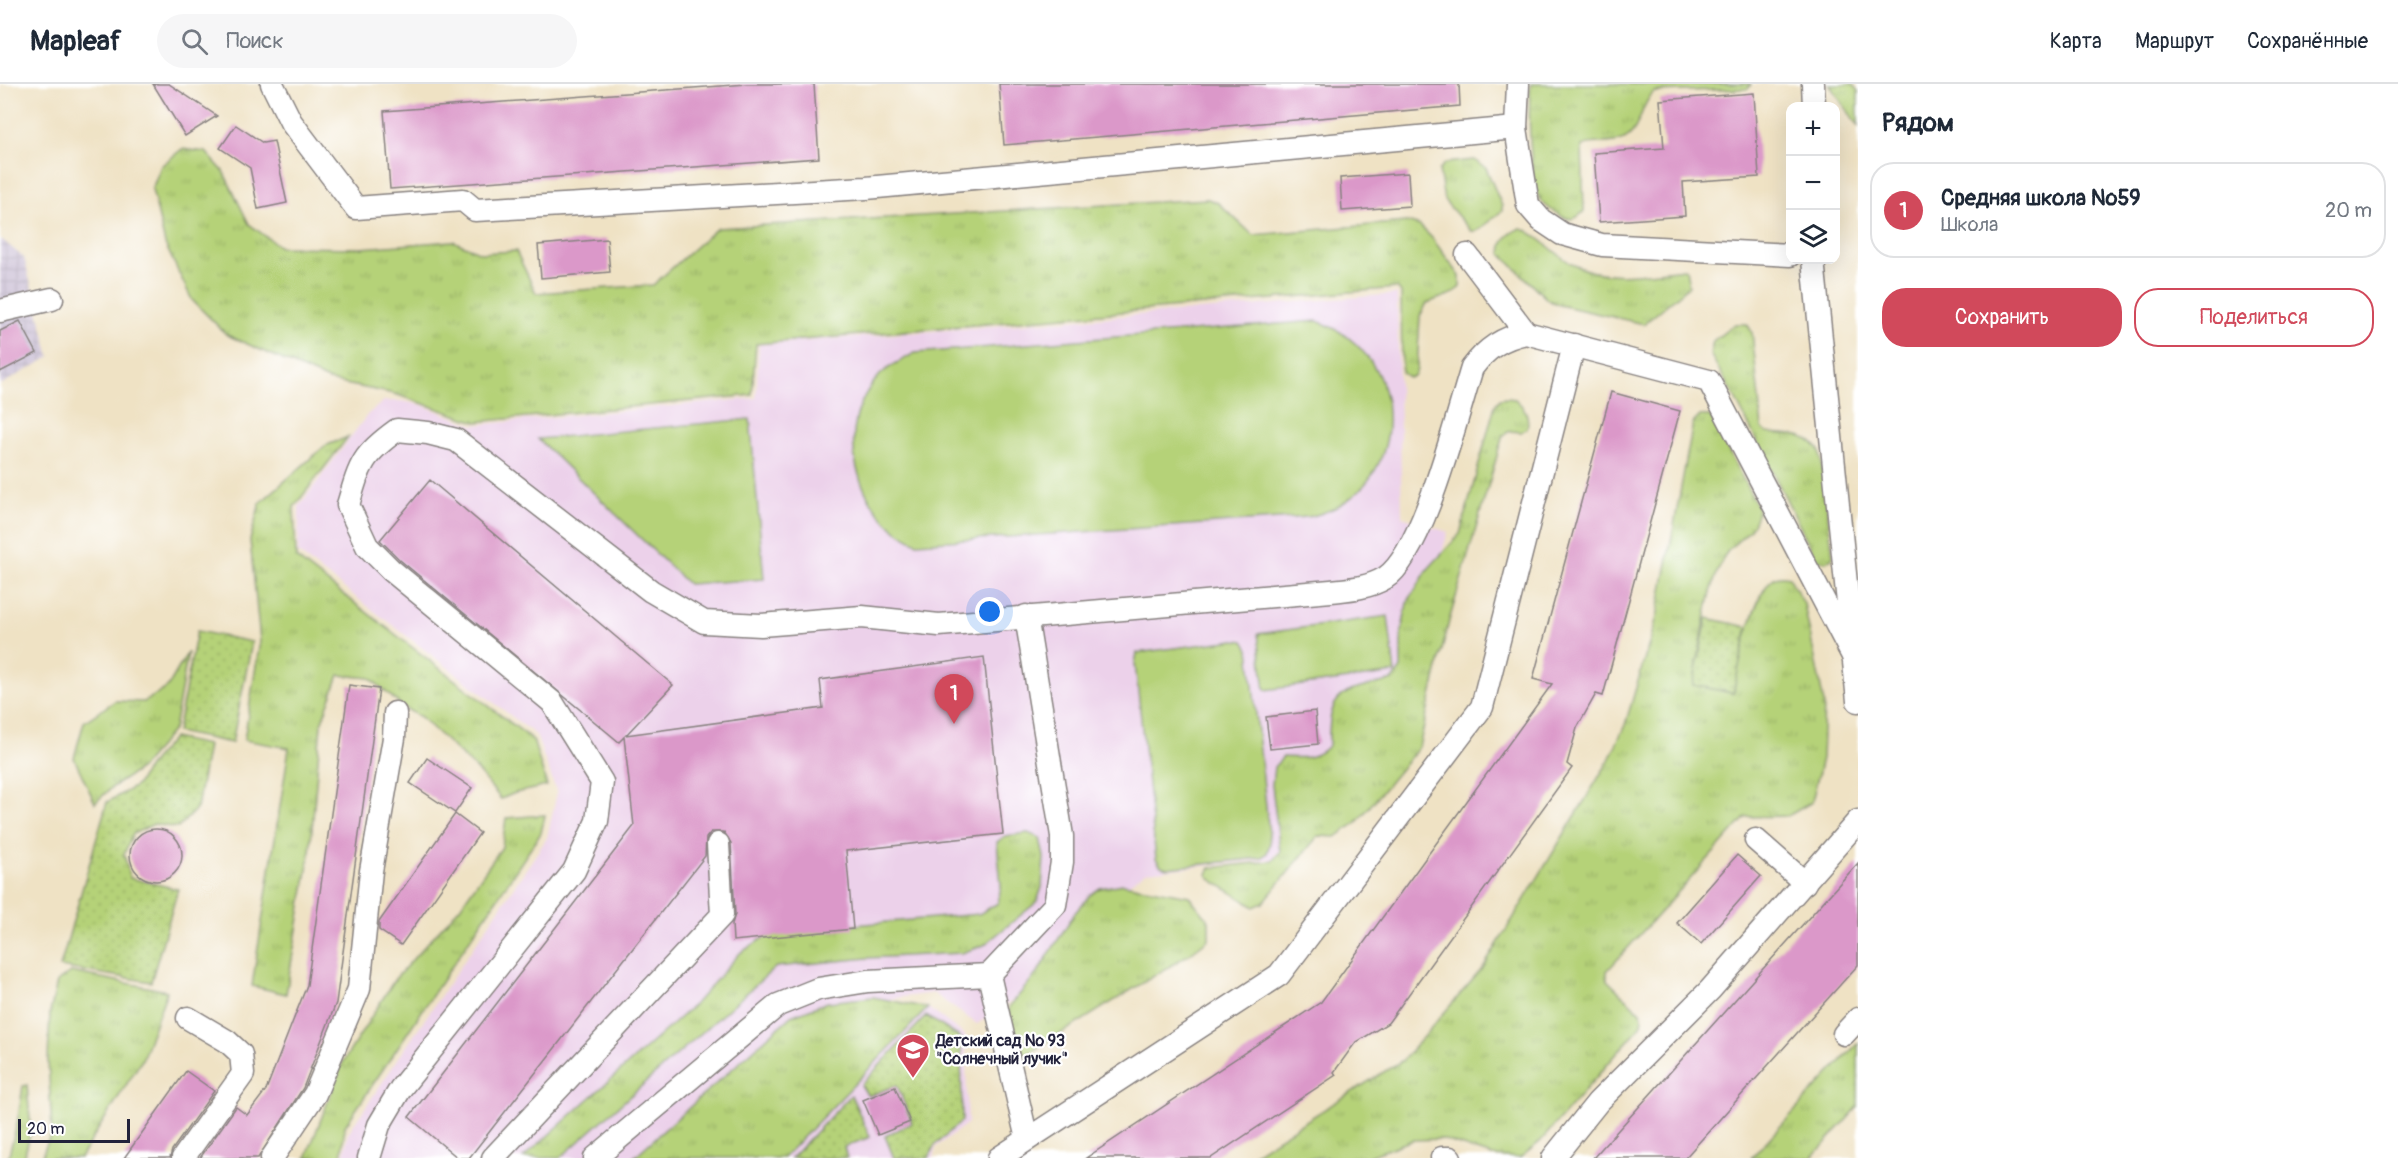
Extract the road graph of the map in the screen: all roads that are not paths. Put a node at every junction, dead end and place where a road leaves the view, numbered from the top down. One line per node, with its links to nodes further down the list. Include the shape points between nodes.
1 (272, 84): 5 (lane, via 291,122 356,208 463,200 476,210 866,188)
2 (1518, 84): 5 (lane)
3 (1813, 84): 4 (lane)
4 (1814, 102)
5 (1516, 128): 7 (lane, via 1528,205 1562,234 1602,245)
6 (1467, 255): 11 (lane)
7 (1786, 255)
8 (1813, 264): 14 (lane)
9 (52, 298): 10 (lane)
10 (0, 312)
11 (1526, 333): 12 (lane); 13 (lane, via 1499,341 1472,368 1422,524 1399,566 1385,578 1365,587 1331,591)
12 (1574, 345): 14 (lane, via 1708,381); 23 (lane, via 1482,708 1279,975)
13 (1026, 616): 21 (lane, via 1062,836 1062,862 1055,904); 26 (lane, via 939,625 862,617 761,625 704,622 651,591 456,440 397,430 370,449 356,476 348,505 367,546 552,702 602,782 597,821 574,870 401,1088 379,1125)
14 (1855, 660): 15 (lane)
15 (1858, 701)
16 (395, 713): 25 (lane, via 371,871 359,989 315,1094)
17 (1858, 821): 20 (lane)
18 (1756, 840): 20 (lane)
19 (718, 844): 27 (lane, via 722,915)
20 (1805, 883): 32 (lane, via 1710,990 1598,1102)
21 (989, 975): 23 (lane); 28 (lane, via 868,981 818,990 778,1005)
22 (188, 1018): 24 (lane, via 241,1054 243,1074)
23 (1027, 1139): 29 (lane)
24 (183, 1158)
25 (272, 1158)
26 (369, 1158)
27 (493, 1158)
28 (594, 1158)
29 (999, 1158)
30 (1442, 1158): 31 (lane)
31 (1450, 1158)
32 (1553, 1158)

